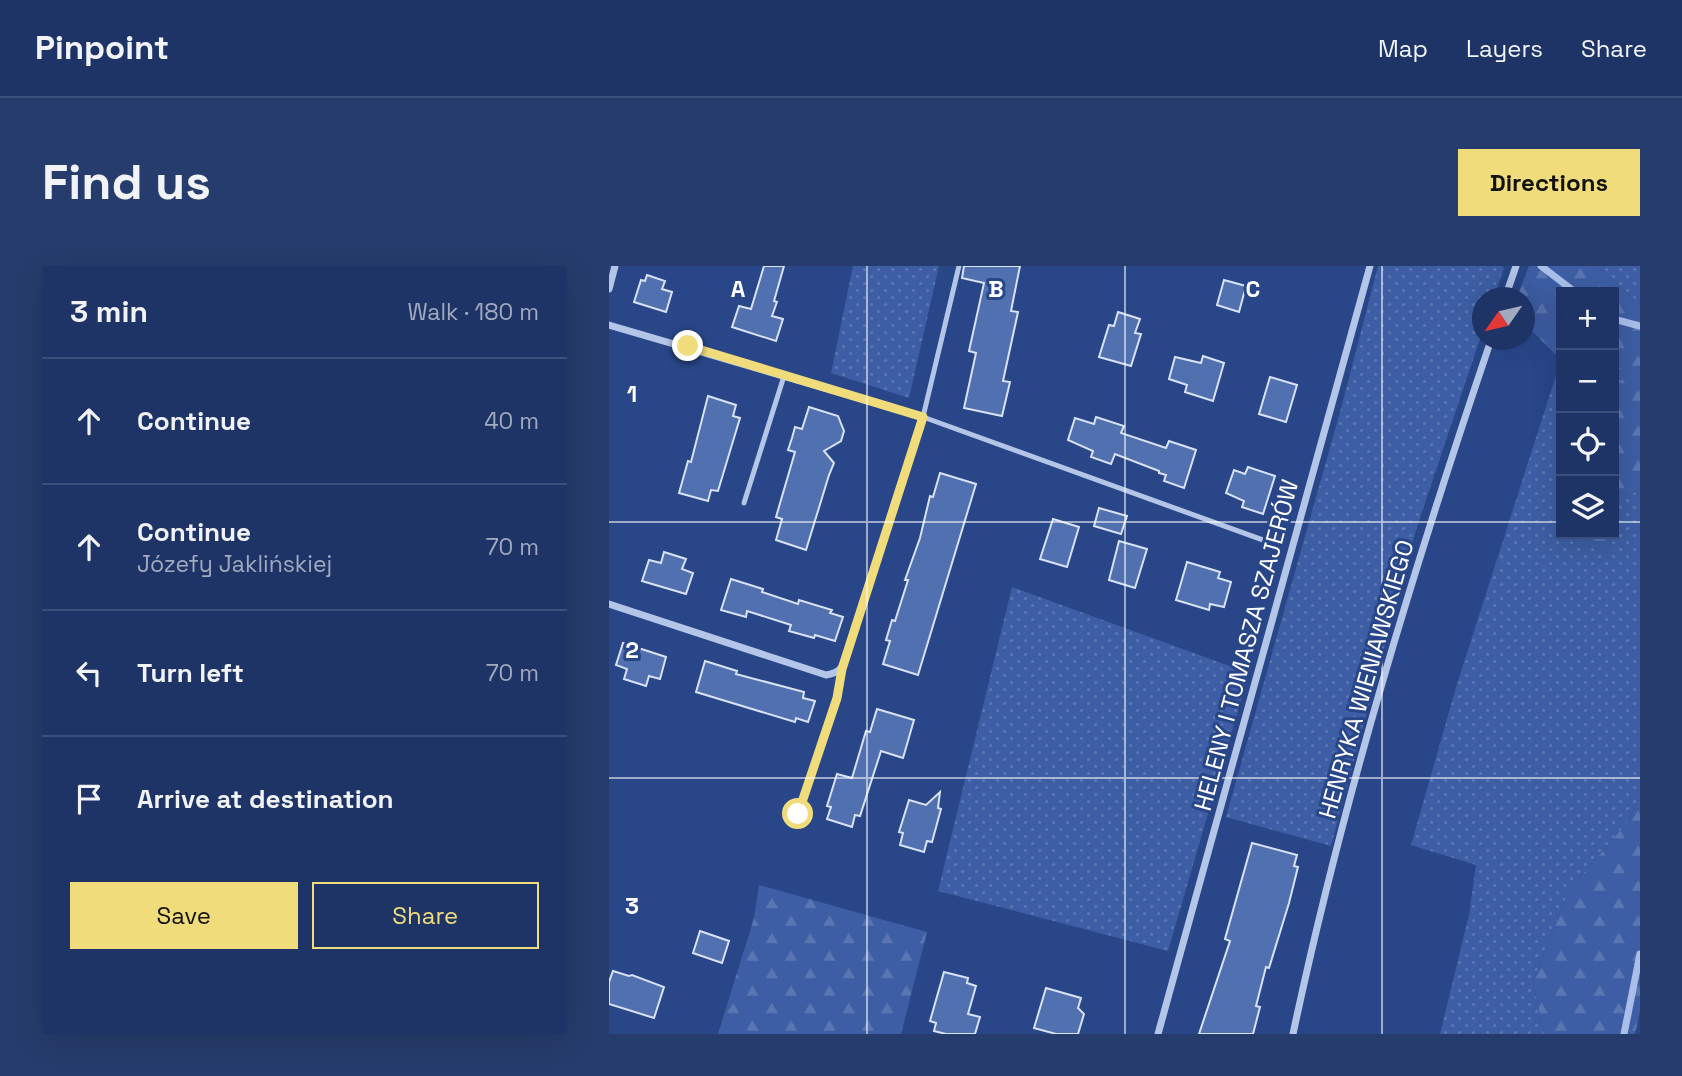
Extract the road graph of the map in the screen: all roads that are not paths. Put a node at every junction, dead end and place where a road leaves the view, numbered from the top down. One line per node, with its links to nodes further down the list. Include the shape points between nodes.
1 (615, 266): 6 (street)
2 (959, 266): 10 (lane)
3 (1370, 266): 16 (street, HELENY I TOMASZA SZAJERÓW)
4 (1516, 266): 5 (street)
5 (1509, 287)
6 (609, 289)
7 (609, 325): 9 (street)
8 (1488, 350): 17 (street, HENRYKA WIENIAWSKIEGO, via 1398,629)
9 (784, 376): 10 (street); 11 (lane)
10 (923, 417): 12 (lane); 14 (street)
11 (744, 503)
12 (1274, 544)
13 (609, 604): 14 (street, via 826,674)
14 (842, 669): 15 (lane, via 837,698)
15 (798, 814)
16 (1159, 1034)
17 (1293, 1034)

